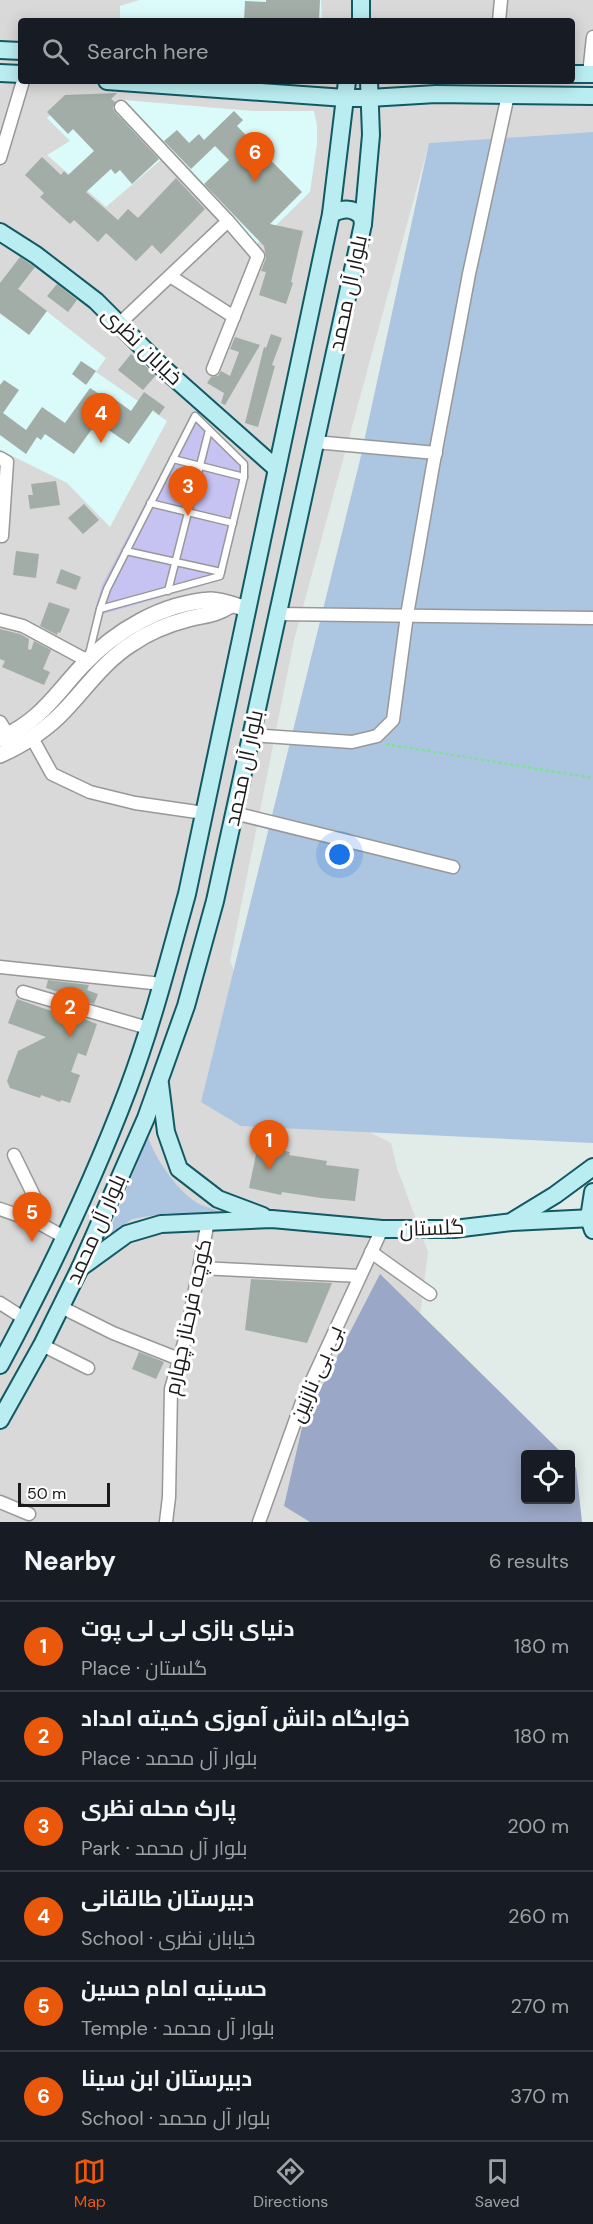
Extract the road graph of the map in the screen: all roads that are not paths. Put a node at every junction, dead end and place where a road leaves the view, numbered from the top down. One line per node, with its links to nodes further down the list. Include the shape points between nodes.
1 (361, 0): 3 (main road)
2 (501, 0): 4 (street)
3 (361, 18)
4 (499, 18)
5 (593, 37): 8 (street)
6 (0, 73): 7 (main road)
7 (18, 74)
8 (585, 75)
9 (22, 84): 17 (street)
10 (197, 84): 12 (main road)
11 (369, 84): 15 (main road, بلوار آل محمد)
12 (346, 89): 15 (main road); 18 (main road, بلوار آل محمد)
13 (508, 95): 14 (main road); 15 (main road); 28 (street)
14 (593, 96)
15 (369, 98): 20 (main road, بلوار آل محمد, via 371,135)
16 (121, 106): 19 (street)
17 (0, 158)
18 (331, 214): 20 (main road, via 353,210 362,217); 32 (main road, بلوار آل محمد)
19 (228, 221): 22 (street); 23 (street, via 258,256)
20 (363, 224): 27 (main road, بلوار آل محمد)
21 (0, 232): 24 (main road, خیابان نظری, via 96,301)
22 (170, 276): 23 (street); 24 (street)
23 (234, 317): 25 (street)
24 (119, 324): 32 (main road, خیابان نظری)
25 (213, 369)
26 (209, 430): 30 (lane, via 195,416); 31 (lane); 33 (lane, via 244,464)
27 (315, 442): 28 (street); 44 (main road, بلوار آل محمد)
28 (436, 453): 45 (street)
29 (0, 458): 37 (street, via 7,462)
30 (173, 459): 31 (lane); 34 (lane)
31 (201, 466): 33 (lane); 35 (lane)
32 (277, 469): 42 (main road, بلوار آل محمد)
33 (244, 477): 36 (lane)
34 (150, 503): 35 (lane); 38 (lane)
35 (189, 512): 36 (lane); 39 (lane)
36 (233, 523): 40 (lane)
37 (2, 536)
38 (126, 551): 39 (lane); 43 (lane)
39 (175, 562): 40 (lane); 41 (lane)
40 (221, 572): 41 (lane, via 220,576)
41 (168, 591): 43 (lane)
42 (239, 607): 48 (street, via 214,600 153,615 124,630); 51 (street, via 172,624 132,643 103,666 57,718); 53 (main road, بلوار آل محمد)
43 (100, 609): 48 (lane)
44 (277, 614): 45 (street); 50 (main road, بلوار آل محمد)
45 (408, 615): 46 (street); 50 (street, via 393,720 377,736 352,742)
46 (593, 618)
47 (0, 620): 48 (street, via 23,626)
48 (88, 661): 49 (street, via 47,708 23,726)
49 (3, 732)
50 (251, 735): 54 (main road, بلوار آل محمد)
51 (32, 738): 52 (street); 53 (street, via 52,774 90,792)
52 (0, 755)
53 (204, 813): 56 (main road, بلوار آل محمد)
54 (234, 813): 55 (street); 57 (main road, بلوار آل محمد)
55 (453, 867)
56 (187, 894): 57 (main road); 59 (main road, بلوار آل محمد)
57 (215, 901): 62 (main road, بلوار آل محمد, via 186,1006)
58 (0, 967): 59 (street)
59 (162, 984): 61 (main road, بلوار آل محمد)
60 (22, 992): 61 (street)
61 (148, 1028): 73 (main road, بلوار آل محمد, via 128,1089)
62 (160, 1080): 67 (main road, گلستان, via 166,1132 179,1169 218,1199); 75 (main road, بلوار آل محمد)
63 (14, 1155): 69 (street, via 37,1202)
64 (593, 1167): 70 (main road)
65 (593, 1192): 71 (main road)
66 (0, 1209): 69 (street)
67 (272, 1219): 68 (main road, گلستان); 72 (main road, گلستان)
68 (208, 1221): 75 (main road, گلستان, via 161,1224 127,1234); 76 (street, کوچه فرحناز چهارم)
69 (38, 1222): 73 (street)
70 (512, 1222): 71 (main road, گلستان); 72 (main road, گلستان, via 454,1229)
71 (592, 1222)
72 (382, 1229): 74 (street, بی بی نازنین)
73 (66, 1238): 81 (main road, بلوار آل محمد)
74 (371, 1252): 77 (street, بی بی نازنین); 78 (street)
75 (80, 1268): 80 (main road, بلوار آل محمد)
76 (200, 1268): 77 (street); 83 (street, کوچه فرحناز چهارم)
77 (360, 1276): 92 (street, بی بی نازنین, via 302,1402)
78 (430, 1294)
79 (0, 1303): 81 (street)
80 (61, 1307): 82 (main road, بلوار آل محمد); 83 (street)
81 (25, 1319): 84 (main road, بلوار آل محمد)
82 (42, 1345): 85 (street); 87 (main road, بلوار آل محمد)
83 (179, 1359): 91 (street, کوچه فرحناز چهارم, via 171,1389)
84 (0, 1365)
85 (88, 1368)
86 (0, 1370): 87 (main road)
87 (19, 1388): 88 (main road, بلوار آل محمد)
88 (0, 1420)
89 (0, 1503): 90 (street)
90 (29, 1515)
91 (165, 1522)
92 (259, 1522)

